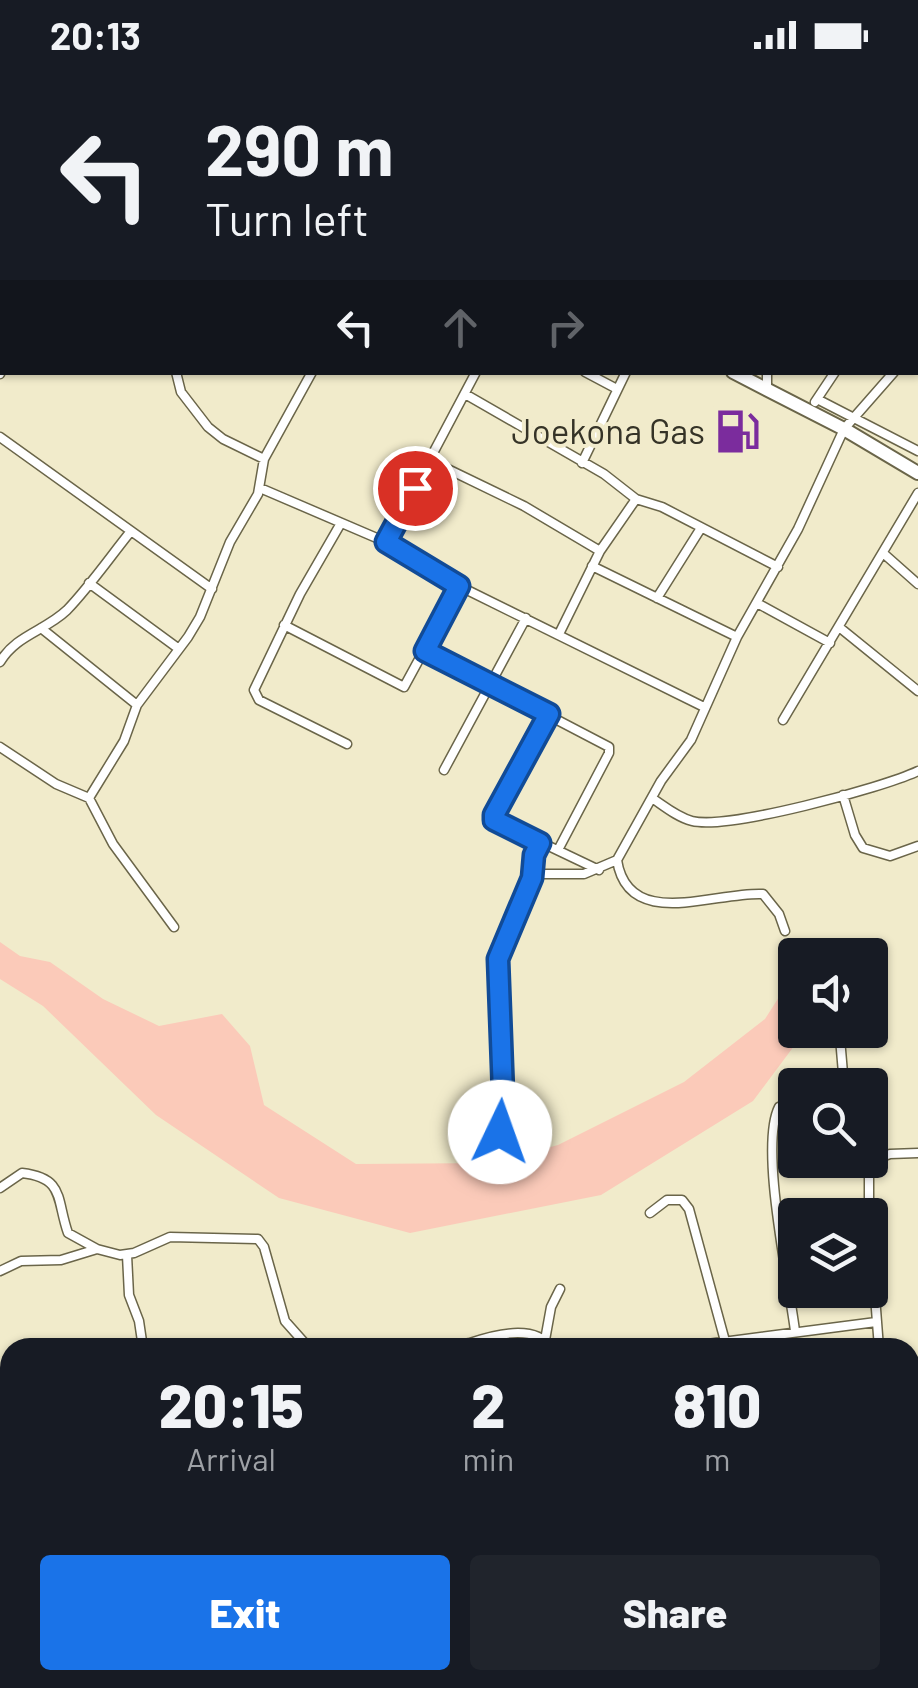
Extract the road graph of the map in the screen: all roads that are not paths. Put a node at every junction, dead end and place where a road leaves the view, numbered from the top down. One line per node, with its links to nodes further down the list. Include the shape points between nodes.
1 (177, 375): 18 (street, via 181,392 208,427)
2 (310, 375): 18 (street)
3 (474, 375): 12 (street)
4 (591, 375): 10 (street)
5 (624, 375): 10 (street)
6 (739, 375): 11 (main road)
7 (767, 375): 11 (street)
8 (833, 375): 13 (street)
9 (891, 375): 14 (street)
10 (617, 389): 20 (street)
11 (767, 390): 13 (main road)
12 (465, 394): 19 (street); 20 (street)
13 (813, 405): 14 (street); 15 (main road)
14 (855, 416): 15 (street); 17 (street)
15 (844, 429): 21 (main road); 32 (street)
16 (0, 436): 27 (street)
17 (918, 451)
18 (264, 459): 22 (street)
19 (429, 460): 28 (street); 29 (street)
20 (582, 463): 24 (street)
21 (918, 473)
22 (260, 488): 25 (street); 36 (street)
23 (918, 493): 30 (street)
24 (636, 499): 26 (street); 29 (street)
25 (341, 522): 28 (street); 40 (street)
26 (701, 528): 32 (street); 37 (street)
27 (131, 531): 33 (street); 36 (street)
28 (386, 542): 35 (street)
29 (600, 552): 31 (street)
30 (883, 554): 34 (street); 42 (street)
31 (592, 566): 37 (street); 43 (street)
32 (778, 567): 38 (street)
33 (88, 583): 41 (street); 46 (street)
34 (918, 584)
35 (459, 586): 39 (street); 47 (street)
36 (212, 589): 46 (street)
37 (657, 598): 44 (street)
38 (757, 604): 44 (street); 45 (street)
39 (526, 618): 43 (street); 49 (street)
40 (284, 626): 47 (street, via 401,687); 55 (street, via 257,678 259,700)
41 (41, 628): 48 (street, via 15,642); 51 (street)
42 (839, 628): 45 (street); 50 (street)
43 (559, 634): 52 (street)
44 (738, 638): 52 (street)
45 (830, 643): 54 (street)
46 (179, 650): 51 (street)
47 (425, 651): 49 (street)
48 (0, 661)
49 (491, 683): 53 (street); 57 (street)
50 (918, 692)
51 (137, 705): 60 (street)
52 (704, 707): 61 (street)
53 (549, 714): 62 (street, via 494,815); 64 (street, via 609,747)
54 (783, 720)
55 (347, 744)
56 (0, 747): 60 (street)
57 (444, 770)
58 (918, 771): 59 (street)
59 (843, 795): 61 (street, via 707,822 680,817); 63 (street, via 863,848 890,856)
60 (89, 798): 68 (street, via 113,844)
61 (652, 798): 65 (street)
62 (540, 843): 64 (street); 67 (street)
63 (918, 846)
64 (558, 850): 66 (street)
65 (617, 860): 66 (street); 69 (street, via 623,884 651,900 763,894)
66 (599, 870): 67 (street)
67 (532, 878): 71 (street, via 498,959)
68 (174, 927)
69 (786, 931)
70 (778, 1110): 82 (street, via 772,1163)
71 (500, 1132)
72 (888, 1154): 73 (street)
73 (918, 1154)
74 (0, 1188): 76 (street, via 22,1173 48,1180 56,1187 68,1233)
75 (650, 1212): 88 (street, via 667,1200 682,1200 689,1209)
76 (97, 1248): 77 (street); 78 (street)
77 (127, 1255): 83 (street); 84 (street, via 170,1237 258,1239 285,1321)
78 (0, 1270)
79 (560, 1289): 87 (street)
80 (875, 1308): 81 (street)
81 (876, 1322): 82 (street); 90 (street)
82 (795, 1331): 89 (street)
83 (142, 1338)
84 (300, 1338)
85 (489, 1338): 86 (street)
86 (529, 1338)
87 (549, 1338)
88 (724, 1338)
89 (746, 1338)
90 (878, 1338)

